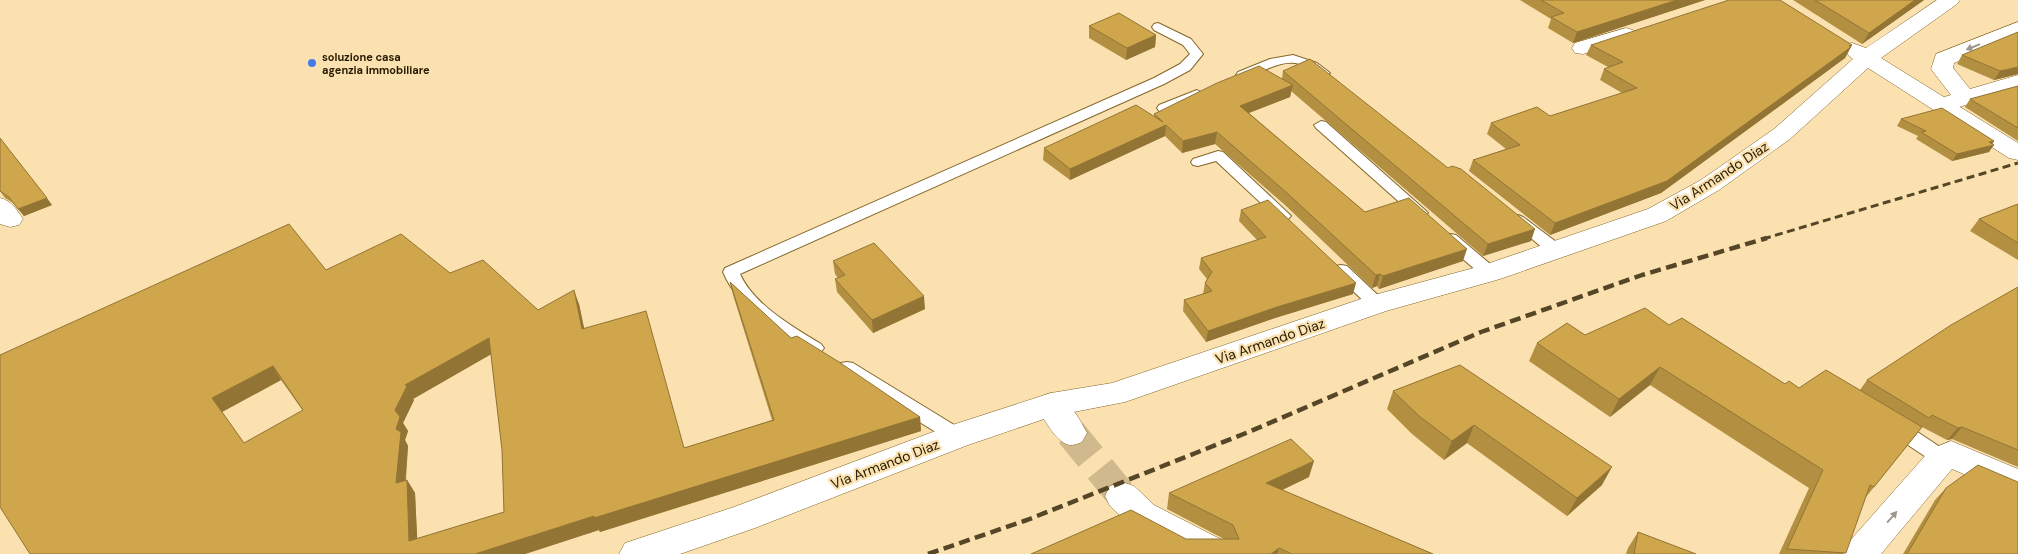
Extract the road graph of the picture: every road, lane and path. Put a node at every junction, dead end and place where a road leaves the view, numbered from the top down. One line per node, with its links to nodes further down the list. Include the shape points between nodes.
1 (1950, 0): 7 (street, Via Armando Diaz)
2 (1158, 27): 27 (lane, via 1187,42 1197,54 1185,67 730,272 732,279 763,312 790,333)
3 (1647, 27): 6 (street)
4 (2018, 28): 12 (street, one-way to 12, via 1944,59 1942,69)
5 (1833, 37): 7 (street)
6 (1583, 48)
7 (1866, 58): 13 (street); 20 (street, Via Armando Diaz, via 1782,134 1710,185 1657,215)
8 (1233, 79): 10 (lane, via 1281,60 1298,58 1314,65)
9 (2018, 82): 12 (street)
10 (1337, 84)
11 (1207, 90): 14 (lane)
12 (1965, 98): 13 (street)
13 (1940, 105): 16 (street)
14 (1164, 108)
15 (1320, 125): 22 (lane)
16 (2018, 153)
17 (1198, 162): 19 (lane, via 1218,155)
18 (1506, 211): 20 (lane)
19 (1291, 223)
20 (1557, 252): 22 (street, Via Armando Diaz)
21 (1327, 257): 23 (lane)
22 (1490, 273): 23 (street, Via Armando Diaz)
23 (1377, 304): 24 (street, Via Armando Diaz, via 1114,394)
24 (1051, 405): 26 (street); 27 (street, Via Armando Diaz)
25 (1880, 417): 28 (lane)
26 (1071, 433)
27 (957, 436): 31 (street, Via Armando Diaz, via 743,518)
28 (1942, 458): 29 (street, via 1951,454); 33 (street, one-way to 28)
29 (2018, 484)
30 (1122, 496): 32 (street, via 1142,515)
31 (637, 554)
32 (1216, 554)
33 (1860, 554)

